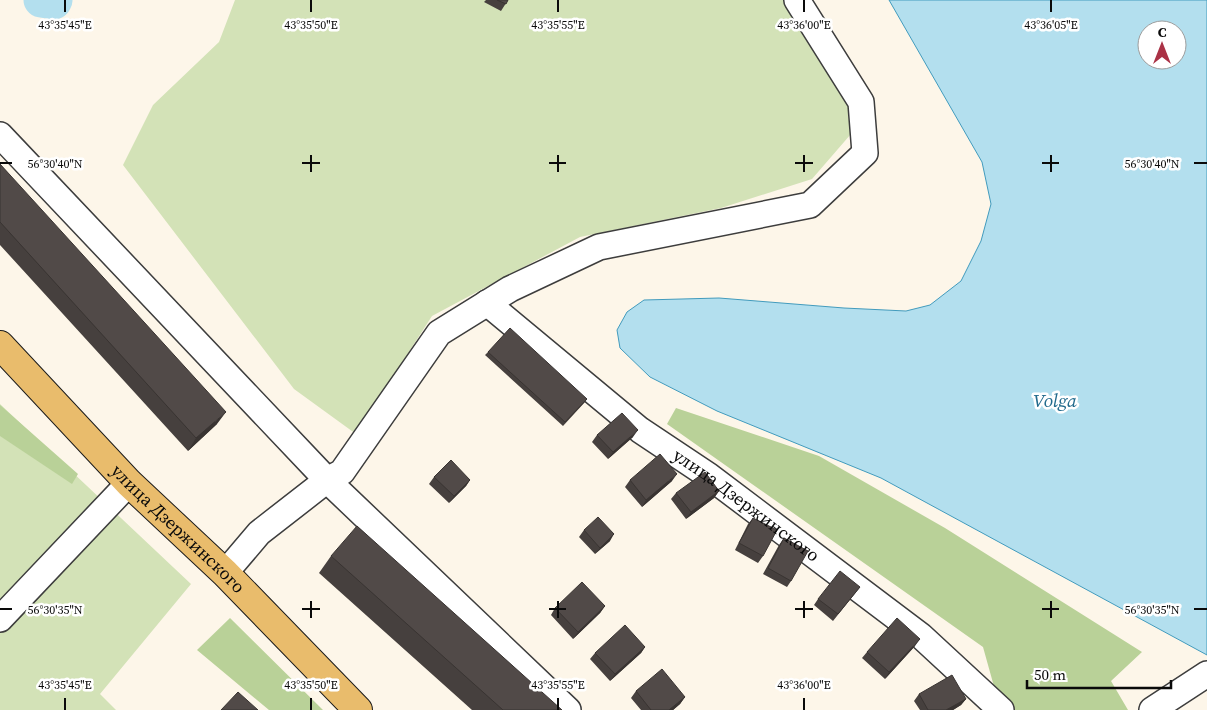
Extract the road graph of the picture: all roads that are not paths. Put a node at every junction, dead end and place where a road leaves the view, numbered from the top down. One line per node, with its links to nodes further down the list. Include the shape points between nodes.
1 (797, 0): 3 (street, via 861,102 865,153 810,205 599,247 510,289)
2 (0, 135): 5 (street)
3 (487, 304): 5 (street, via 439,333 342,472); 12 (street, улица Дзержинского, via 640,430 709,476 921,636)
4 (0, 345): 6 (main road, улица Дзержинского)
5 (327, 480): 7 (street, via 259,533); 11 (street)
6 (129, 483): 7 (main road, улица Дзержинского); 8 (street)
7 (225, 574): 10 (main road, улица Дзержинского)
8 (0, 619)
9 (1207, 674): 13 (street)
10 (358, 710)
11 (568, 710)
12 (1001, 710)
13 (1152, 710)

